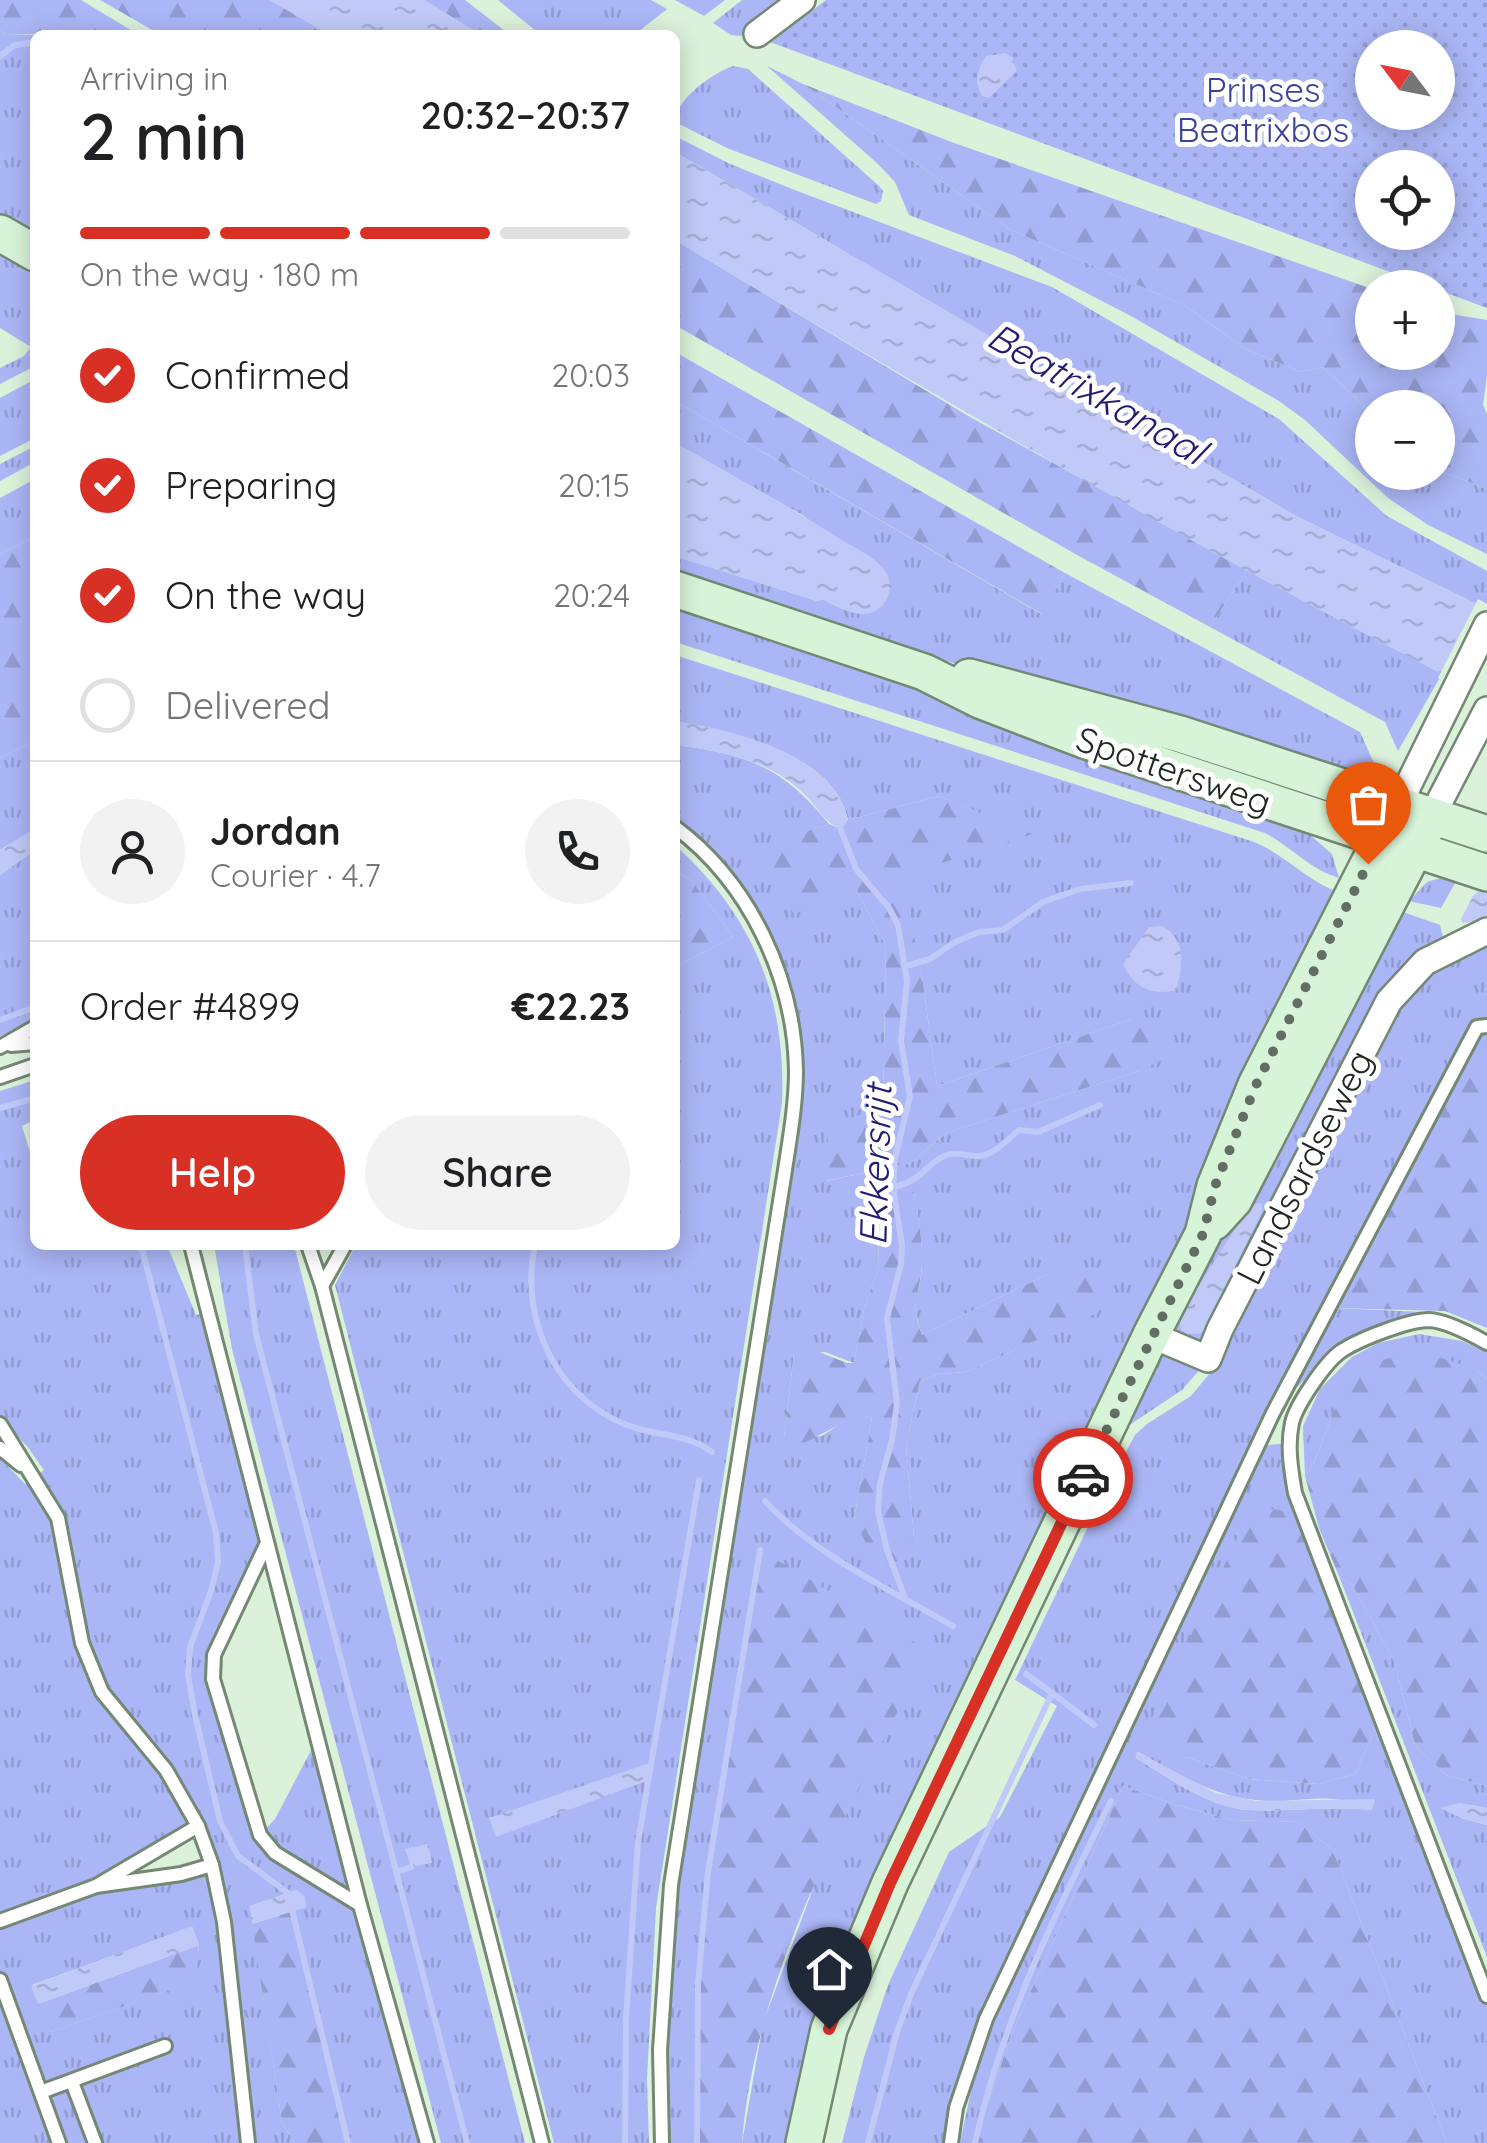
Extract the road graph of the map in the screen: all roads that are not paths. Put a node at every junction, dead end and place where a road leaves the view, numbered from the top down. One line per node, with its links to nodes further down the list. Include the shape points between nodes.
1 (802, 0): 2 (street)
2 (756, 34)
3 (0, 233): 4 (street)
4 (30, 250)
5 (680, 590): 7 (street, Spottersweg)
6 (1487, 625): 9 (street)
7 (924, 672): 9 (street, Spottersweg, via 981,678 1069,702); 13 (street, Spottersweg, via 1084,740)
8 (1487, 710): 10 (street)
9 (1398, 806): 10 (street, Spottersweg); 13 (street, Landsardseweg)
10 (1432, 816): 12 (street, Spottersweg); 14 (street, Landsardseweg)
11 (680, 832): 51 (lane, via 748,906 768,945 790,1017 796,1070 671,1885 660,2050)
12 (1487, 834)
13 (1381, 838): 14 (street, Spottersweg); 23 (street, Landsardseweg, via 1256,1085)
14 (1415, 849): 15 (street, Spottersweg); 23 (street, Landsardseweg, via 1234,1200)
15 (1487, 873)
16 (1487, 931): 28 (street, Landsardseweg, via 1425,962 1380,1016 1208,1360)
17 (1487, 1026): 30 (lane, via 1477,1027)
18 (30, 1031): 20 (lane)
19 (30, 1044): 20 (lane)
20 (2, 1047)
21 (30, 1067): 22 (lane)
22 (0, 1077)
23 (1203, 1234): 28 (street, Landsardseweg)
24 (193, 1250): 35 (lane)
25 (310, 1250): 27 (lane)
26 (342, 1250): 27 (lane)
27 (322, 1286): 50 (lane)
28 (1151, 1335): 52 (street, Landsardseweg, via 846,1983)
29 (1487, 1343): 31 (lane, via 1428,1320 1382,1332 1340,1353)
30 (1272, 1413): 31 (lane); 53 (lane, via 986,2019)
31 (1292, 1420): 42 (lane, via 1294,1493)
32 (0, 1424): 34 (lane)
33 (0, 1448): 34 (lane)
34 (29, 1471): 36 (lane, via 58,1518 82,1643 102,1692 166,1770)
35 (266, 1546): 39 (lane); 39 (lane, via 214,1654 213,1679 260,1835 275,1853)
36 (198, 1826): 37 (lane); 38 (lane)
37 (212, 1865): 38 (lane); 48 (lane)
38 (96, 1886): 40 (lane)
39 (360, 1905): 49 (lane)
40 (0, 1922)
41 (0, 1980): 45 (lane)
42 (1487, 1996)
43 (166, 2046): 44 (lane)
44 (72, 2082): 45 (lane); 47 (lane)
45 (41, 2092): 46 (lane)
46 (59, 2143)
47 (95, 2143)
48 (248, 2143)
49 (427, 2143)
50 (542, 2143)
51 (662, 2143)
52 (804, 2143)
53 (950, 2143)

